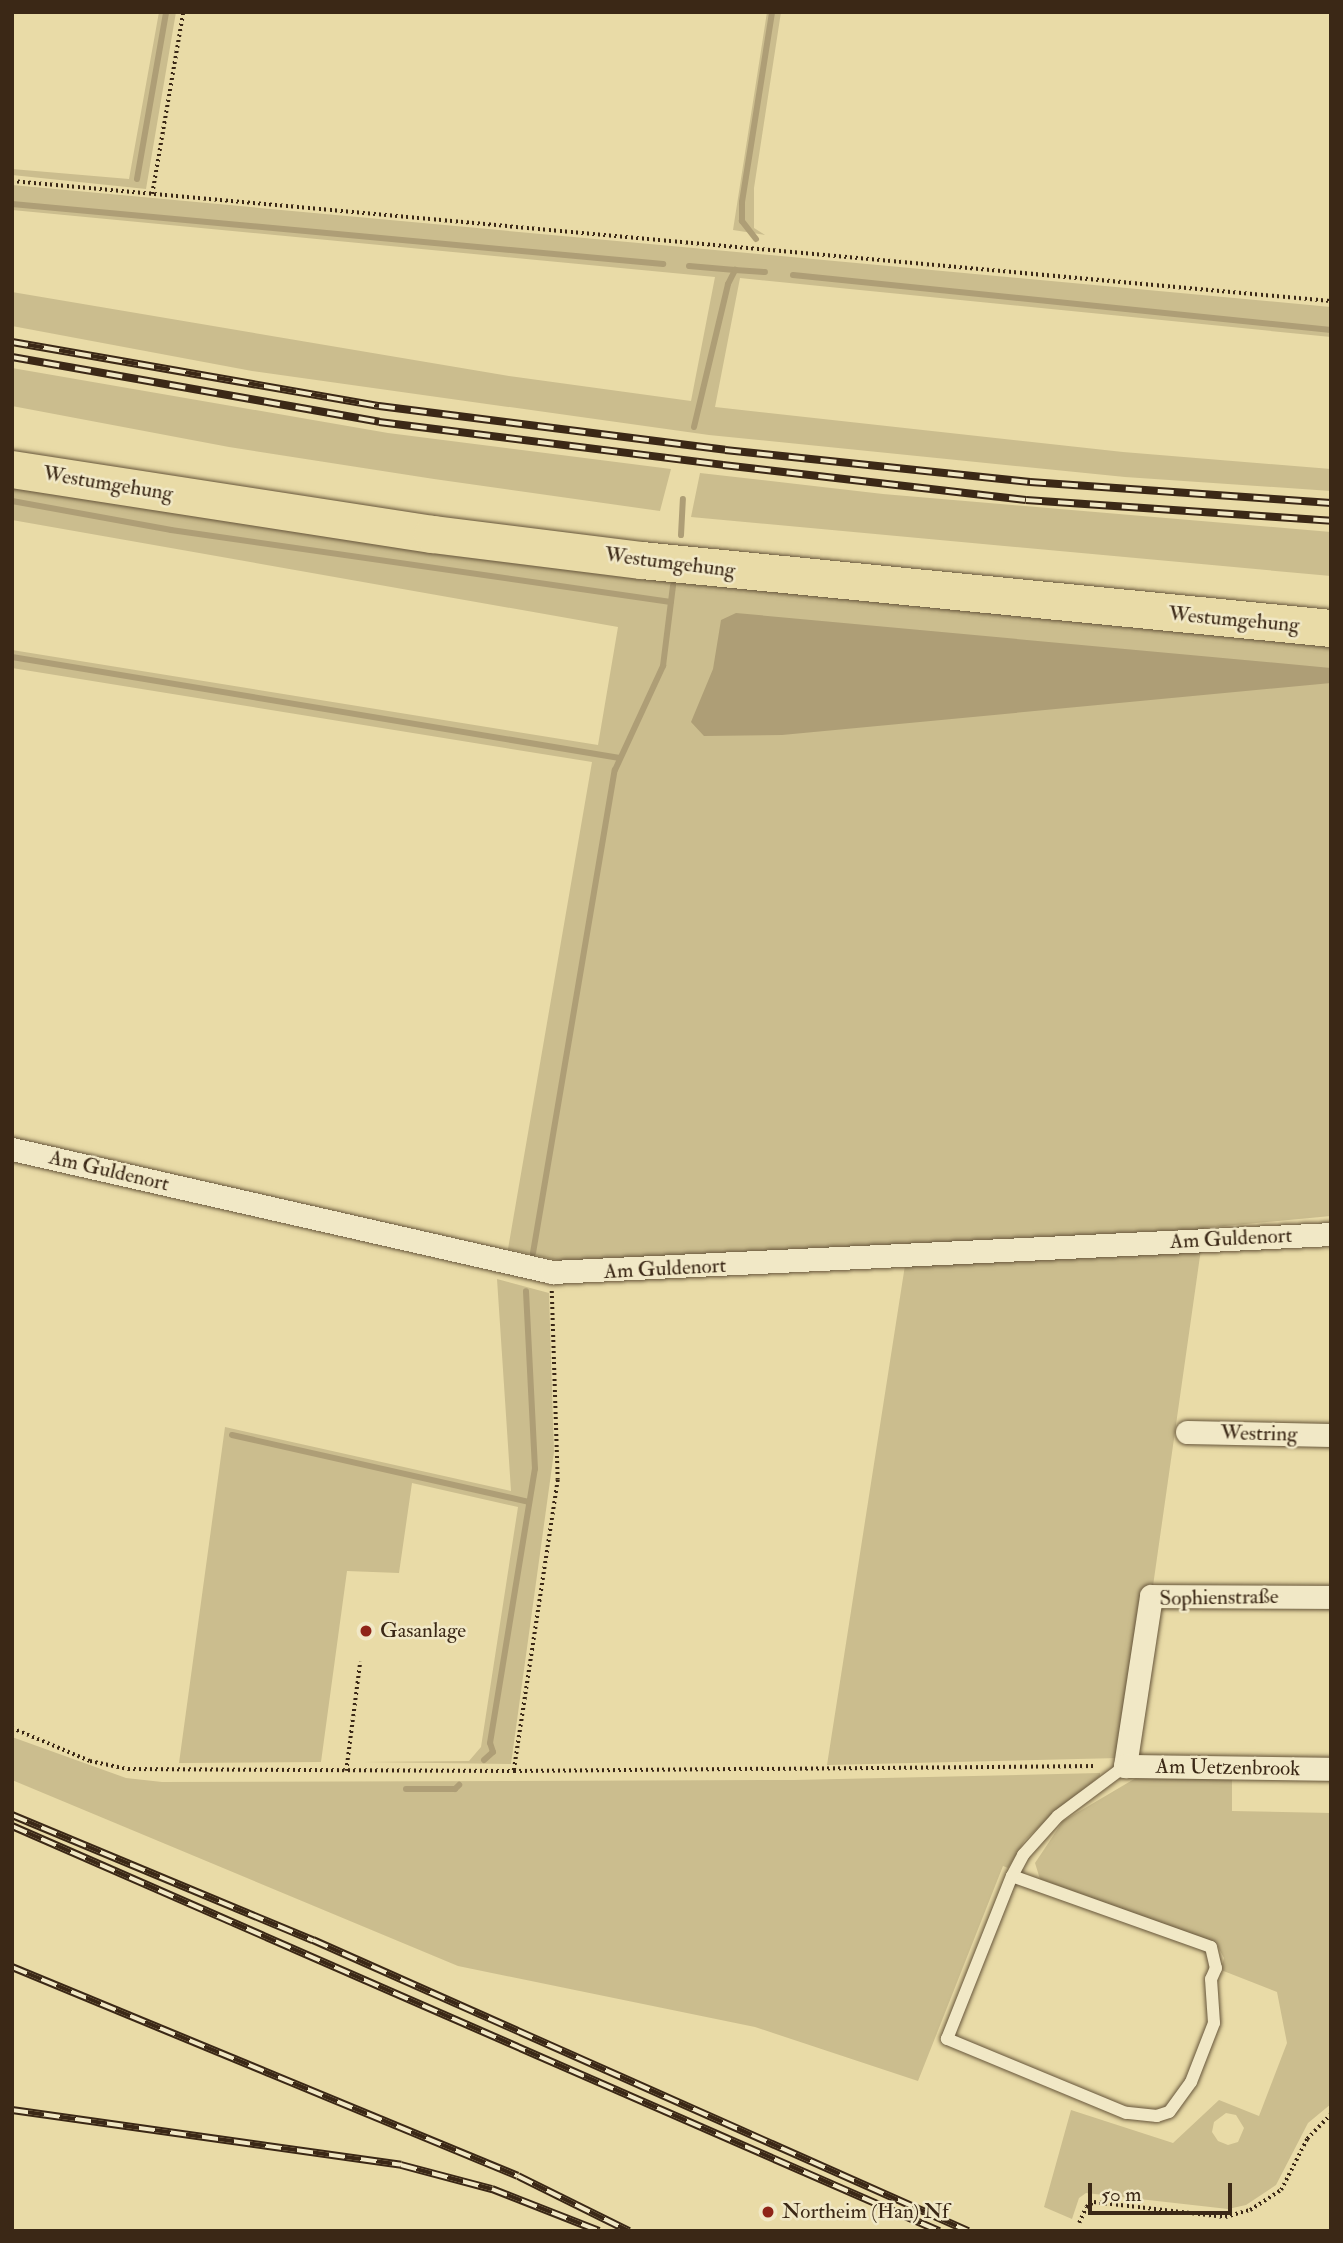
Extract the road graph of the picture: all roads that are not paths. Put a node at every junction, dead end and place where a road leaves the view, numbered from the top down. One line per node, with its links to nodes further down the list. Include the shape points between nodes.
1 (12, 469): 2 (main road, Westumgehung, via 432,534 641,560 1101,609)
2 (1331, 628)
3 (12, 1149): 4 (street, Am Guldenort, via 552,1272)
4 (1331, 1234)
5 (1186, 1433): 6 (street, Westring)
6 (1331, 1435)
7 (1331, 1597): 8 (street, Sophienstraße, via 1151,1596)
8 (1125, 1766): 9 (street, Am Uetzenbrook); 10 (lane, via 1058,1816 1031,1844)
9 (1331, 1769)
10 (1012, 1876): 10 (lane, via 947,2039 1126,2113 1157,2116 1169,2112 1191,2082 1214,2023 1211,1979 1216,1968 1210,1947)

